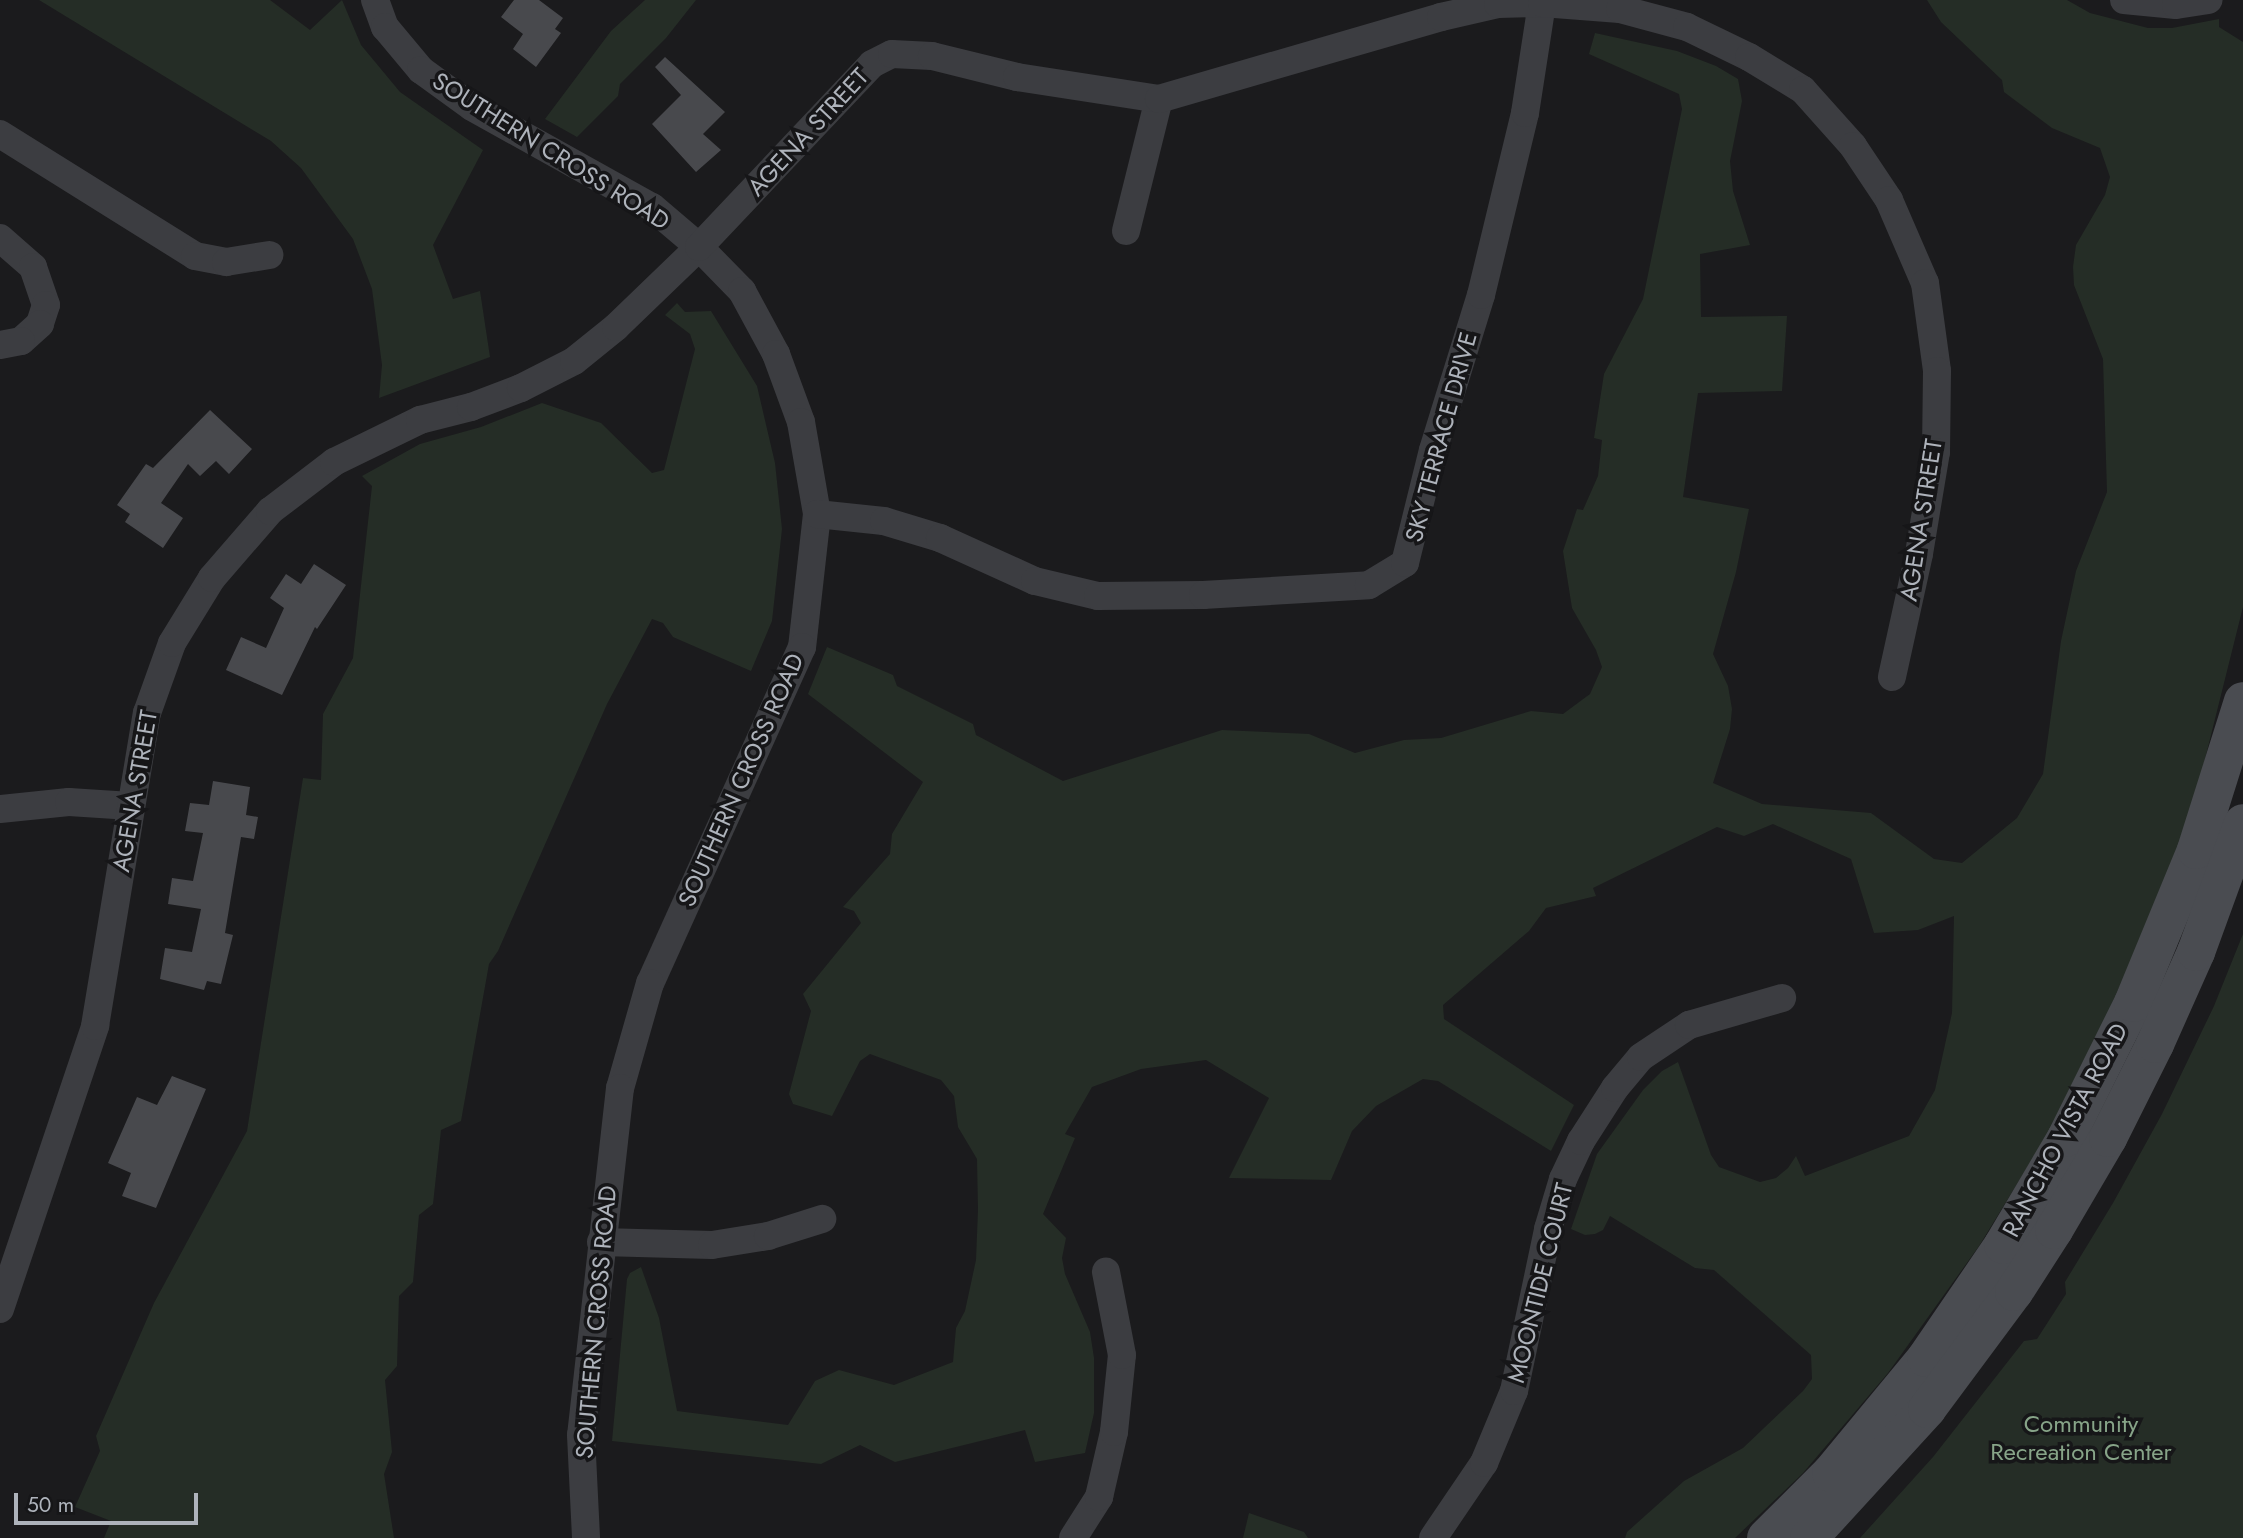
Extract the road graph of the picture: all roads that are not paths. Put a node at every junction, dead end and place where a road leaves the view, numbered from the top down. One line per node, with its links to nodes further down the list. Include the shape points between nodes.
1 (375, 0): 9 (street, SOUTHERN CROSS ROAD, via 385,27 421,70 472,107 652,207)
2 (2124, 0): 3 (street, via 2176,5)
3 (2209, 0)
4 (1542, 3): 5 (street, AGENA STREET, via 1498,4 1441,16); 12 (street, SKY TERRACE DRIVE, via 1519,139 1405,563 1369,585 1098,596 1035,581 940,538 884,521); 13 (street, AGENA STREET, via 1633,13 1687,27 1749,57 1804,90 1853,146 1889,200 1924,283 1937,371 1936,453)
5 (1159, 99): 7 (street); 9 (street, AGENA STREET, via 1017,76 932,56 892,54 872,64)
6 (0, 134): 10 (street, via 195,256 226,262)
7 (1126, 231)
8 (0, 238): 11 (street, via 33,267 46,304 40,324 21,341)
9 (699, 247): 12 (street, SOUTHERN CROSS ROAD, via 742,292 776,354 801,422); 15 (street, AGENA STREET, via 574,361 521,388 420,420 359,450 270,511 212,578 172,643 147,713)
10 (269, 255)
11 (0, 345)
12 (817, 514): 20 (street, SOUTHERN CROSS ROAD, via 802,647 650,983 620,1088)
13 (1892, 677)
14 (2243, 701): 26 (main road, RANCHO VISTA ROAD, via 2196,850 2133,1003 2066,1138 2003,1245 1926,1358 1831,1473)
15 (131, 806): 16 (street, via 69,802); 22 (street, AGENA STREET, via 95,1026)
16 (0, 809)
17 (2243, 823): 27 (main road, RANCHO VISTA ROAD, via 2196,951 2155,1044 2108,1138 2054,1230 1927,1409)
18 (1782, 998): 25 (street, MOONTIDE COURT, via 1689,1025 1641,1057 1608,1098 1563,1179 1514,1391 1484,1463)
19 (822, 1219): 20 (street, via 768,1236 712,1245)
20 (601, 1242): 23 (street, SOUTHERN CROSS ROAD, via 581,1435)
21 (1106, 1272): 24 (street, via 1122,1355 1114,1432 1099,1497)
22 (0, 1309)
23 (586, 1538)
24 (1073, 1538)
25 (1433, 1538)
26 (1766, 1538)
27 (1809, 1538)

